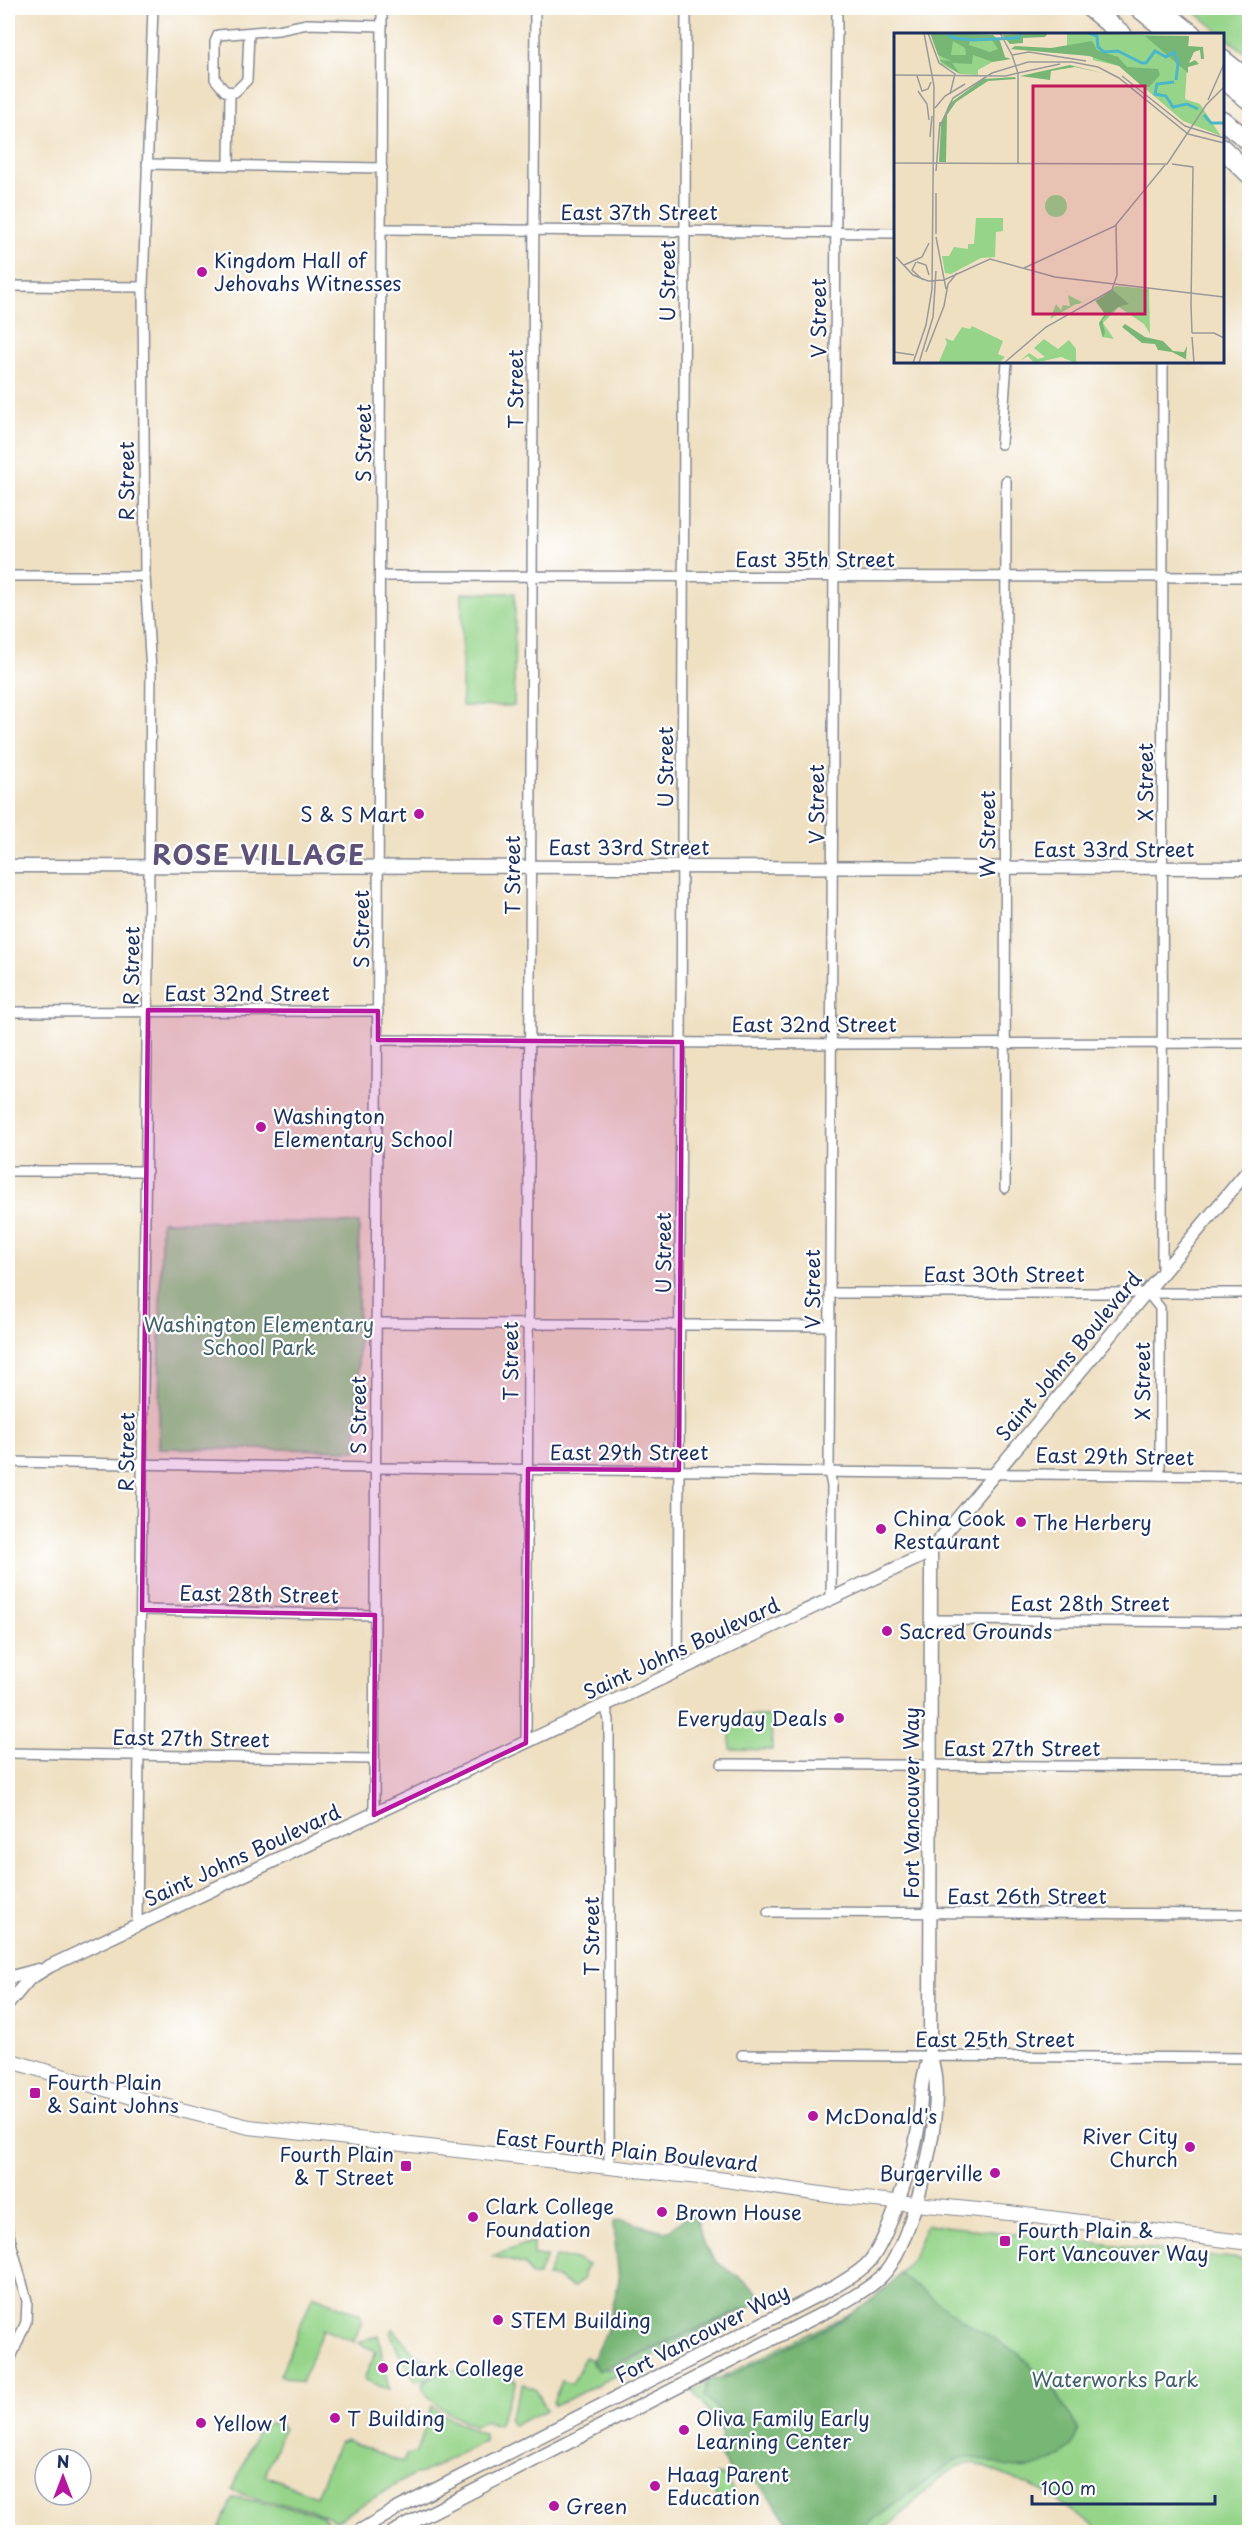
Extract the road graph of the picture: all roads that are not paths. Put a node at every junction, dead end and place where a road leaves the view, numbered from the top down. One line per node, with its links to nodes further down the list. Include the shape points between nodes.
1 (153, 8): 24 (street, R Street)
2 (382, 8): 10 (street, S Street)
3 (535, 8): 29 (street, T Street)
4 (686, 8): 30 (street, U Street)
5 (837, 8): 31 (street, V Street)
6 (1081, 8): 12 (highway)
7 (1090, 8): 13 (highway)
8 (1140, 8): 14 (highway)
9 (1159, 8): 15 (highway)
10 (382, 26): 11 (street, via 307,24); 26 (street, S Street)
11 (249, 33): 19 (street, via 247,81); 19 (street, via 218,35 215,42 214,80)
12 (1107, 33)
13 (1121, 33)
14 (1171, 33)
15 (1191, 33)
16 (1224, 61): 18 (highway)
17 (1224, 80): 20 (highway)
18 (1250, 81)
19 (230, 93): 25 (street)
20 (1250, 101)
21 (1224, 122): 22 (highway)
22 (1250, 142)
23 (1224, 150): 27 (highway)
24 (147, 164): 25 (street); 34 (street, R Street)
25 (229, 165): 26 (street)
26 (382, 168): 28 (street, S Street)
27 (1250, 175)
28 (381, 229): 29 (street, East 37th Street); 41 (street, S Street)
29 (534, 230): 30 (street, East 37th Street); 42 (street, T Street)
30 (686, 231): 31 (street, East 37th Street); 43 (street, U Street)
31 (836, 233): 32 (street, East 37th Street); 47 (street, V Street)
32 (894, 233)
33 (8, 286): 34 (street)
34 (143, 287): 40 (street, R Street)
35 (1007, 363): 37 (street)
36 (1163, 363): 45 (street, X Street)
37 (1001, 444)
38 (1005, 481): 44 (street, W Street)
39 (8, 576): 40 (street)
40 (145, 576): 49 (street, R Street, via 151,671)
41 (380, 576): 42 (street, East 35th Street); 50 (street, S Street)
42 (532, 576): 43 (street, East 35th Street); 51 (street, T Street)
43 (684, 577): 47 (street, East 35th Street); 52 (street, U Street)
44 (1006, 577): 45 (street, East 35th Street); 47 (street, East 35th Street); 54 (street, W Street)
45 (1163, 577): 46 (street, East 35th Street); 55 (street, X Street)
46 (1250, 578)
47 (835, 579): 53 (street, V Street)
48 (8, 866): 49 (street, East 33rd Street)
49 (150, 866): 50 (street, East 33rd Street); 57 (street, R Street)
50 (379, 866): 51 (street, East 33rd Street); 58 (street, S Street)
51 (531, 867): 52 (street, East 33rd Street); 61 (street, T Street)
52 (683, 867): 53 (street, East 33rd Street); 62 (street, U Street)
53 (834, 868): 54 (street, East 33rd Street); 66 (street, V Street)
54 (1005, 868): 55 (street, East 33rd Street); 63 (street, W Street)
55 (1163, 868): 56 (street, East 33rd Street); 64 (street, X Street)
56 (1250, 868)
57 (148, 1010): 58 (street, East 32nd Street); 59 (street, East 32nd Street); 69 (street, R Street)
58 (378, 1011): 60 (street, S Street)
59 (8, 1012)
60 (378, 1041): 61 (street, East 32nd Street); 75 (street, S Street)
61 (530, 1041): 62 (street, East 32nd Street); 76 (street, T Street)
62 (682, 1041): 66 (street, East 32nd Street); 77 (street, U Street)
63 (1005, 1042): 64 (street, East 32nd Street); 66 (street, East 32nd Street); 70 (street, W Street)
64 (1162, 1043): 65 (street, East 32nd Street); 71 (street, X Street)
65 (1250, 1043)
66 (832, 1044): 73 (street, V Street)
67 (1250, 1168): 71 (street, Saint Johns Boulevard)
68 (8, 1171): 69 (street)
69 (147, 1171): 80 (street, R Street)
70 (1005, 1188)
71 (1162, 1275): 72 (street, Saint Johns Boulevard)
72 (1147, 1292): 73 (street, East 30th Street); 74 (street, East 30th Street); 85 (street, Saint Johns Boulevard); 86 (street, X Street, via 1160,1308)
73 (830, 1293): 78 (street, V Street)
74 (1250, 1293)
75 (377, 1323): 76 (street); 81 (street, S Street)
76 (528, 1323): 77 (street); 82 (street, T Street)
77 (680, 1323): 78 (street); 83 (street, U Street)
78 (830, 1326): 84 (street, V Street)
79 (8, 1462): 80 (street, East 29th Street)
80 (144, 1464): 81 (street, East 29th Street); 90 (street, R Street)
81 (376, 1468): 82 (street, East 29th Street); 91 (street, S Street)
82 (528, 1469): 83 (street, East 29th Street); 96 (street, T Street)
83 (679, 1470): 84 (street, East 29th Street); 94 (street, U Street)
84 (828, 1472): 85 (street, East 29th Street); 89 (street, V Street, via 832,1486)
85 (996, 1473): 86 (street, East 29th Street); 88 (street, Saint Johns Boulevard)
86 (1160, 1474): 87 (street, East 29th Street)
87 (1250, 1476)
88 (931, 1549): 89 (street, Saint Johns Boulevard); 92 (street, Fort Vancouver Way)
89 (831, 1599): 94 (street, Saint Johns Boulevard)
90 (142, 1610): 91 (street, East 28th Street); 98 (street, R Street)
91 (375, 1615): 99 (street, S Street)
92 (931, 1620): 93 (street, East 28th Street); 101 (street, Fort Vancouver Way)
93 (1250, 1622)
94 (678, 1670): 95 (street, Saint Johns Boulevard)
95 (605, 1705): 96 (street, Saint Johns Boulevard); 115 (street, T Street, via 609,1720)
96 (526, 1743): 103 (street, Saint Johns Boulevard)
97 (8, 1753): 98 (street, East 27th Street)
98 (140, 1755): 99 (street, East 27th Street); 107 (street, R Street)
99 (373, 1759): 103 (street, S Street)
100 (722, 1764): 101 (street, East 27th Street)
101 (930, 1766): 102 (street, East 27th Street); 105 (street, Fort Vancouver Way)
102 (1250, 1767)
103 (374, 1815): 107 (street, Saint Johns Boulevard)
104 (768, 1912): 105 (street, East 26th Street)
105 (930, 1914): 106 (street, East 26th Street); 112 (street, Fort Vancouver Way)
106 (1250, 1914)
107 (137, 1926): 108 (street, Saint Johns Boulevard)
108 (50, 1966): 109 (street); 110 (street, Saint Johns Boulevard, via 29,1979)
109 (8, 1978)
110 (8, 2004)
111 (742, 2055): 112 (street, East 25th Street)
112 (930, 2057): 113 (street, East 25th Street); 116 (street, Fort Vancouver Way, via 923,2072 918,2132); 117 (street, Fort Vancouver Way, via 937,2072 935,2118 926,2168)
113 (1250, 2058)
114 (8, 2060): 115 (main road, East Fourth Plain Boulevard, via 249,2127)
115 (609, 2167): 116 (main road, East Fourth Plain Boulevard)
116 (896, 2201): 117 (main road, East Fourth Plain Boulevard); 121 (street, Fort Vancouver Way, via 870,2260 836,2286)
117 (914, 2203): 119 (main road, East Fourth Plain Boulevard); 122 (street, Fort Vancouver Way, via 889,2268 843,2303)
118 (8, 2232): 120 (street, via 27,2301 26,2322)
119 (1250, 2243)
120 (8, 2365)
121 (358, 2532)
122 (393, 2532)

